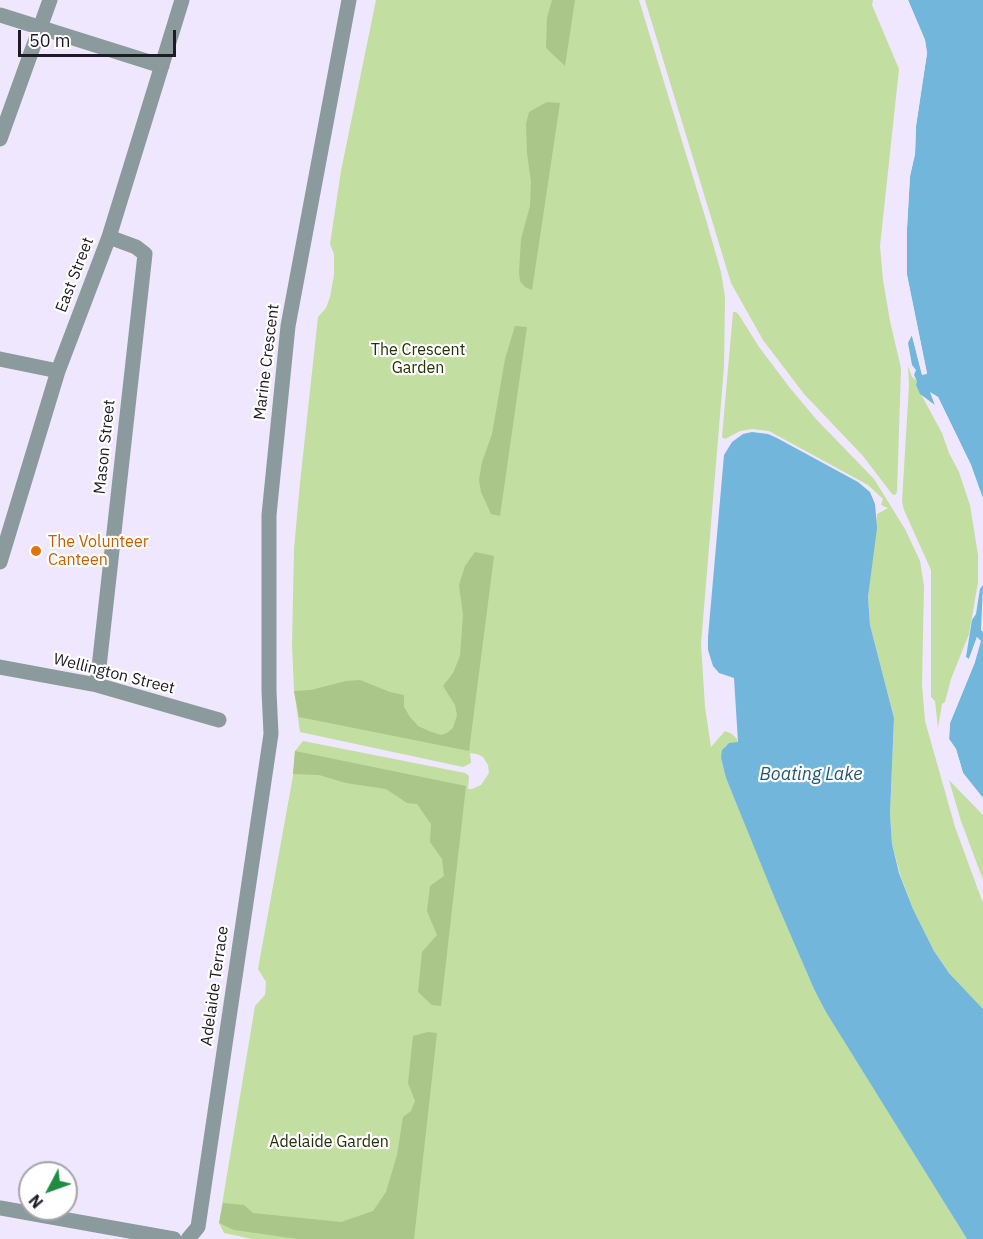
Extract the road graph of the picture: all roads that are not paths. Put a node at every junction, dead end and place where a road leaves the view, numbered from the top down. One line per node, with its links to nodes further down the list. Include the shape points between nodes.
1 (50, 0): 5 (street)
2 (183, 0): 6 (street, East Street)
3 (349, 0): 15 (street, Marine Crescent, via 285,349 268,515)
4 (0, 15): 5 (street)
5 (40, 28): 6 (street); 7 (street)
6 (162, 66): 8 (street, East Street)
7 (0, 139)
8 (109, 237): 10 (street, East Street); 13 (street, Mason Street, via 145,254)
9 (0, 359): 10 (street)
10 (58, 371): 11 (street, East Street)
11 (0, 562)
12 (0, 667): 13 (street, Wellington Street)
13 (97, 685): 14 (street, Wellington Street)
14 (219, 720)
15 (271, 734): 18 (street, Adelaide Terrace, via 198,1227)
16 (0, 1208): 17 (street)
17 (174, 1239)
18 (188, 1239)

